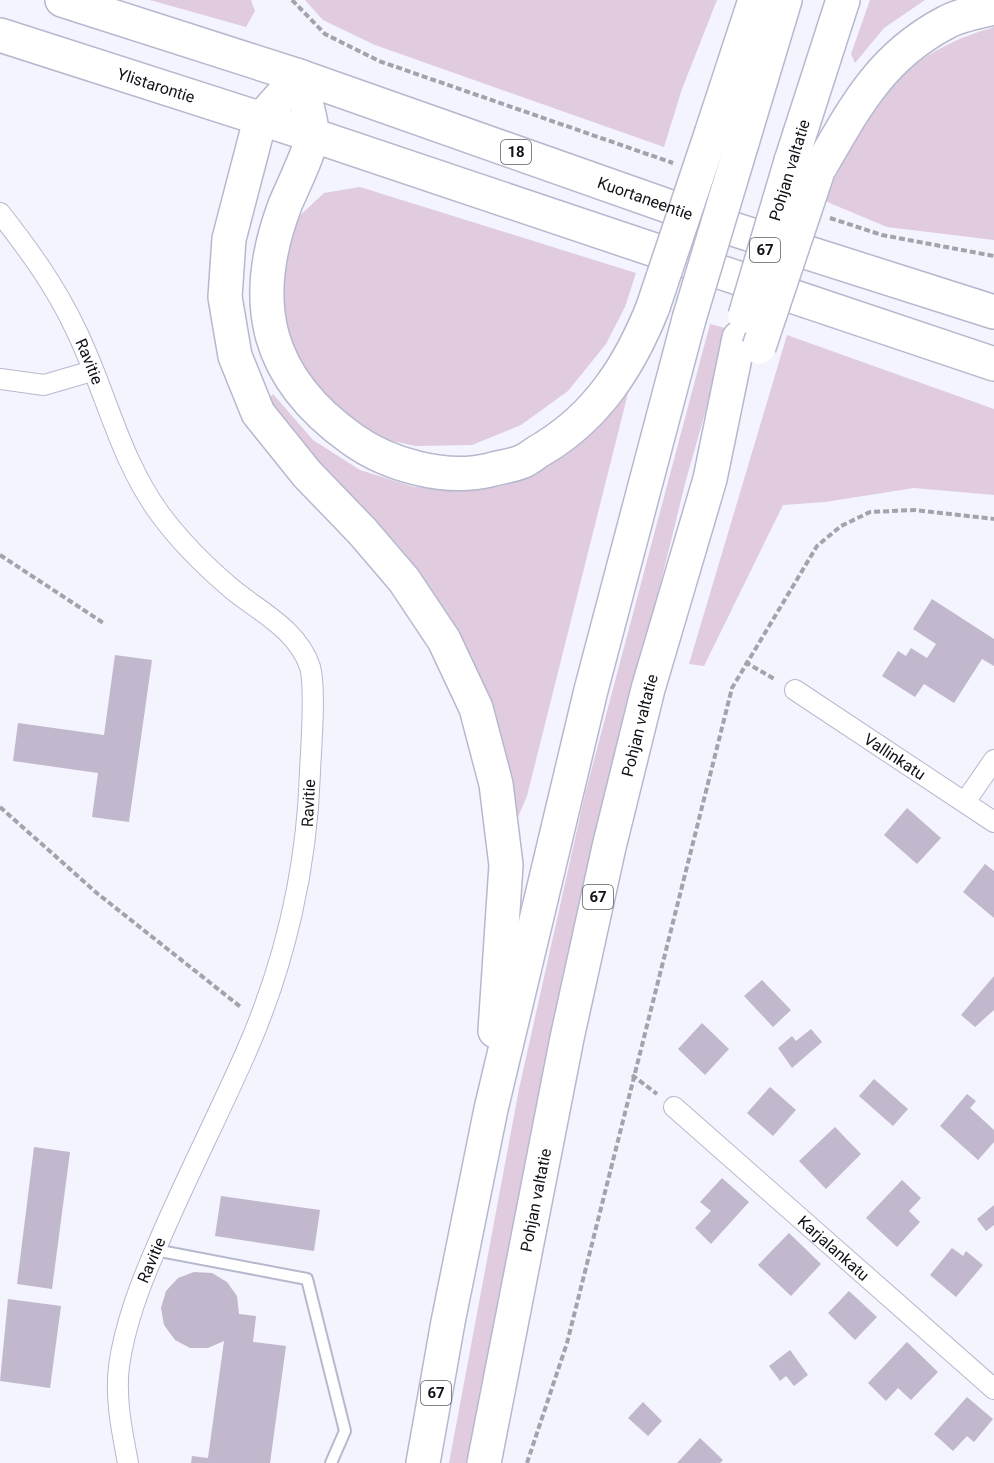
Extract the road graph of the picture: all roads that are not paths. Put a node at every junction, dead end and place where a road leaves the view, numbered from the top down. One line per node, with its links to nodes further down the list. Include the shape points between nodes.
1 (62, 0): 7 (highway, 18)
2 (755, 0): 9 (highway, bridge, via 653,307 627,365 598,403 560,438 521,462 480,472 402,466 365,449 326,421 297,389 275,351 265,307 271,257 284,209)
3 (785, 0): 21 (highway, 67, bridge, via 689,319 591,690)
4 (843, 0): 10 (highway, Pohjan valtatie / 67)
5 (994, 8): 10 (highway, via 947,21 901,51)
6 (0, 35): 8 (highway, Ylistarontie)
7 (299, 76): 8 (highway); 9 (highway); 12 (highway, Kuortaneentie / 18, via 733,229)
8 (260, 120): 9 (highway, Ylistarontie); 21 (highway, via 229,239 225,297 235,356 258,413 404,580 444,640 476,708 496,783 506,865)
9 (312, 135): 13 (highway)
10 (804, 166): 27 (highway, Pohjan valtatie / 67, bridge, via 648,689 609,847 567,1038)
11 (0, 213): 14 (street, Ravitie, via 42,267 77,330)
12 (994, 312)
13 (994, 364)
14 (92, 371): 15 (street, via 44,385); 22 (street, Ravitie, via 133,472 160,514 198,558 279,624 297,644 310,668 308,824 287,938 249,1047)
15 (0, 379)
16 (795, 690): 18 (street, Vallinkatu)
17 (994, 760): 18 (street)
18 (965, 802): 19 (street, Vallinkatu)
19 (994, 822)
20 (674, 1107): 23 (street, Karjalankatu)
21 (491, 1109): 26 (highway, 67)
22 (155, 1250): 24 (street, Ravitie, via 133,1302 119,1367 119,1413); 25 (lane, via 307,1279 345,1431)
23 (994, 1389)
24 (128, 1463)
25 (331, 1463)
26 (423, 1463)
27 (484, 1463)

